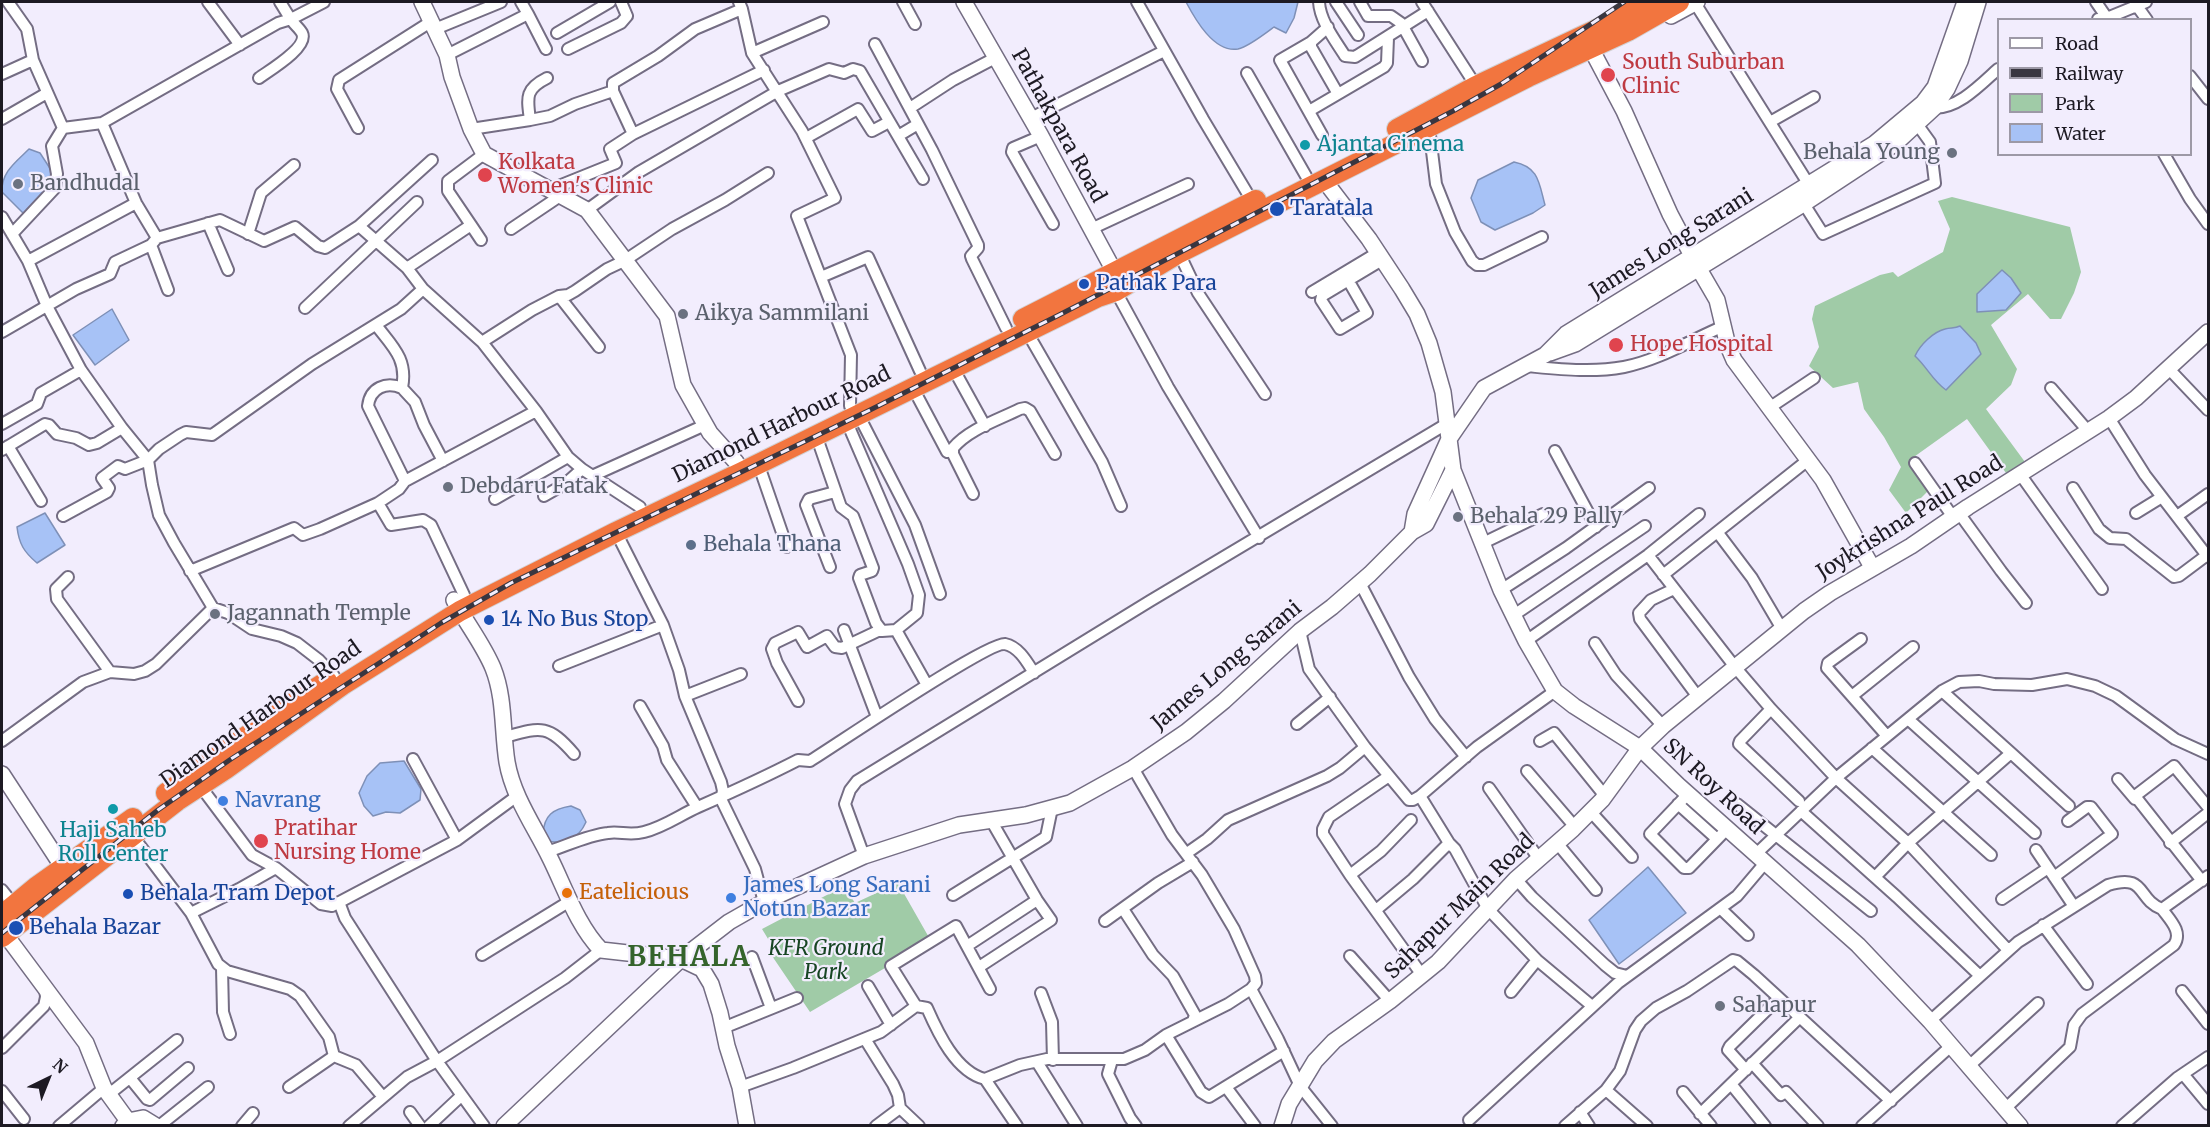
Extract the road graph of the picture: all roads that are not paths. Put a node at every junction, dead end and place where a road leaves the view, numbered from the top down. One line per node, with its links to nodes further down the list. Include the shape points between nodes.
1 (8, 2): 49 (street, via 27,29)
2 (208, 2): 42 (street)
3 (280, 2): 28 (street)
4 (324, 2): 28 (street)
5 (422, 2): 33 (street)
6 (501, 2): 33 (street)
7 (521, 2): 25 (street)
8 (610, 2): 36 (street)
9 (621, 2): 44 (street, via 627,16 621,23)
10 (903, 2): 31 (street)
11 (964, 2): 48 (street, Pathakpara Road)
12 (1137, 2): 45 (street)
13 (1319, 2): 34 (street)
14 (1336, 2): 37 (street)
15 (1360, 2): 35 (street, via 1368,16 1391,16)
16 (1636, 2): 32 (street)
17 (1649, 2): 32 (highway)
18 (1690, 2): 32 (highway); 74 (street)
19 (1965, 2): 29 (street)
20 (1978, 2): 29 (street)
21 (2096, 2): 26 (street)
22 (2141, 4): 27 (street)
23 (741, 5): 46 (street); 59 (street, via 694,29 623,76 614,84)
24 (1425, 6): 35 (street); 58 (street)
25 (528, 14): 43 (street); 47 (street)
26 (2100, 18)
27 (2103, 18)
28 (291, 20): 42 (street, via 278,23); 55 (street, via 303,34 301,46)
29 (1966, 21): 67 (street, via 1960,61); 96 (street, via 1935,87 1923,103)
30 (823, 22): 46 (street)
31 (915, 24)
32 (1624, 24): 40 (highway, Diamond Harbour Road)
33 (433, 25): 47 (street); 80 (street, via 339,80 337,90)
34 (1328, 27): 38 (street, via 1348,58); 39 (street)
35 (1404, 27): 38 (street); 50 (street)
36 (557, 33)
37 (1358, 35)
38 (1388, 38): 62 (street, via 1384,67)
39 (1311, 42): 62 (street); 69 (street, via 1280,60)
40 (1588, 42): 58 (highway, Diamond Harbour Road); 78 (highway, Diamond Harbour Road); 119 (street)
41 (875, 44): 66 (street)
42 (240, 45): 75 (street)
43 (546, 49)
44 (568, 49)
45 (1164, 51): 70 (street); 97 (street)
46 (752, 53): 51 (street)
47 (447, 55): 81 (street)
48 (995, 58): 66 (street); 70 (street, Pathakpara Road)
49 (33, 60): 54 (street); 61 (street)
50 (1422, 61)
51 (764, 70): 60 (street); 82 (street)
52 (1997, 70): 67 (street, via 1953,105)
53 (1247, 73): 92 (street)
54 (2, 74)
55 (259, 78)
56 (547, 78): 72 (street, via 534,84 529,94)
57 (2192, 79): 65 (street)
58 (1476, 86): 92 (highway, Diamond Harbour Road)
59 (614, 91): 72 (street); 82 (street)
60 (778, 91): 64 (street, via 828,69 844,73 853,69 860,71); 86 (street); 100 (street, via 639,172)
61 (47, 93): 71 (street); 79 (street)
62 (1338, 94): 69 (street)
63 (1815, 97): 74 (street)
64 (876, 98): 68 (street); 73 (street)
65 (2208, 99)
66 (910, 108): 76 (street)
67 (1934, 108): 77 (street)
68 (858, 109): 73 (street, via 872,131); 86 (street)
69 (1309, 111): 83 (street)
70 (1031, 118): 85 (street, Pathakpara Road)
71 (2, 119)
72 (530, 120): 81 (street)
73 (889, 122): 84 (street)
74 (1770, 122): 96 (street)
75 (102, 123): 79 (street); 99 (street)
76 (918, 124): 84 (street); 133 (street, via 978,245 972,259)
77 (1917, 124): 96 (street, via 1896,143); 96 (street, via 1930,142 1935,183 1823,234)
78 (1429, 127): 92 (highway, Diamond Harbour Road); 111 (street, via 1436,183 1472,261 1484,265)
79 (63, 128): 109 (street, via 52,146 55,188)
80 (358, 128)
81 (471, 129): 87 (street)
82 (633, 134): 95 (street, via 610,149 615,163)
83 (1322, 135)
84 (898, 136): 93 (street)
85 (1041, 136): 103 (street, via 1013,148 1012,152); 108 (street, Pathakpara Road)
86 (806, 138): 122 (street, via 835,198 797,216)
87 (484, 154): 95 (street); 105 (street, via 447,185)
88 (2165, 156): 104 (street)
89 (432, 160): 106 (street)
90 (294, 165): 110 (street, via 261,194)
91 (768, 173): 118 (street)
92 (1315, 178): 97 (highway, Diamond Harbour Road); 115 (highway, Diamond Harbour Road); 116 (street, SN Roy Road, via 1347,210)
93 (923, 179)
94 (1188, 184): 108 (street)
95 (555, 193): 100 (street); 107 (street)
96 (1810, 194): 119 (street)
97 (1252, 201): 123 (highway, Diamond Harbour Road)
98 (417, 202): 114 (street)
99 (136, 203): 113 (street); 117 (street)
100 (587, 210): 118 (street)
101 (2, 217): 109 (street)
102 (208, 223): 110 (street, via 225,221); 113 (street); 121 (street)
103 (1053, 224)
104 (2208, 224)
105 (471, 225): 112 (street); 120 (street)
106 (360, 226): 110 (street, via 325,248 295,227 264,241); 114 (street)
107 (511, 229)
108 (1091, 229): 123 (street, Pathakpara Road)
109 (12, 234): 117 (street)
110 (248, 234)
111 (1542, 237)
112 (481, 240)
113 (154, 241): 126 (street); 129 (street, via 115,262 110,274)
114 (375, 242): 120 (street); 130 (street)
115 (1179, 253): 123 (highway, Diamond Harbour Road); 147 (street, via 1198,294)
116 (1380, 256): 124 (street); 127 (street); 153 (street, SN Roy Road, via 1417,314 1429,343)
117 (28, 261): 129 (street)
118 (624, 261): 128 (street, via 568,295); 155 (street, via 667,316 683,385)
119 (1696, 263): 132 (street, via 1717,300); 139 (street, via 1575,344)
120 (407, 268): 125 (street)
121 (228, 270)
122 (821, 277): 144 (street, via 868,257); 151 (street, via 851,355)
123 (1112, 279): 133 (highway, Diamond Harbour Road); 135 (highway, Diamond Harbour Road, via 1098,297); 198 (street, via 1168,387)
124 (1348, 280): 124 (street, via 1321,298 1340,329 1367,313)
125 (423, 289): 131 (street); 137 (street)
126 (168, 290)
127 (1312, 292)
128 (559, 296): 137 (street); 138 (street)
129 (47, 306): 134 (street); 142 (street)
130 (304, 308)
131 (376, 325): 145 (street, via 401,361 405,376); 166 (street, via 312,364 212,435 186,432)
132 (1724, 326): 139 (street, via 1624,367 1566,371); 148 (street, via 1734,360)
133 (1006, 328): 144 (highway, Diamond Harbour Road)
134 (2, 332)
135 (1027, 332): 140 (highway, Diamond Harbour Road); 185 (street, via 1102,462)
136 (2208, 332): 141 (street, Joykrishna Paul Road)
137 (482, 342): 150 (street)
138 (599, 347)
139 (1522, 366): 160 (street, via 1484,388)
140 (953, 368): 144 (highway, Diamond Harbour Road); 156 (street)
141 (2169, 369): 149 (street); 152 (street, Joykrishna Paul Road)
142 (81, 370): 154 (street, via 41,393 37,404); 157 (street)
143 (1814, 378): 148 (street)
144 (916, 380): 151 (highway, Diamond Harbour Road); 163 (street)
145 (402, 388): 168 (street, via 415,402); 174 (street, via 391,385 376,389 368,406)
146 (2051, 388): 158 (street)
147 (1265, 394)
148 (1769, 408): 167 (street)
149 (2208, 410)
150 (536, 411): 165 (street); 168 (street)
151 (852, 413): 159 (highway, Diamond Harbour Road); 170 (highway, Diamond Harbour Road); 212 (street, via 915,525); 221 (street, via 919,595 917,613)
152 (2109, 418): 158 (street, Joykrishna Paul Road); 181 (street)
153 (1448, 423): 160 (street, SN Roy Road); 198 (street)
154 (2, 424)
155 (705, 424): 170 (street, via 719,445); 172 (street)
156 (985, 426): 164 (street, via 1025,408); 178 (street, via 953,448 952,454)
157 (122, 428): 161 (street, via 89,445 57,434 45,424); 166 (street)
158 (2088, 431): 173 (street, Joykrishna Paul Road)
159 (816, 435): 170 (highway, Diamond Harbour Road); 177 (street)
160 (1449, 439): 171 (street, SN Roy Road); 196 (street, via 1415,513)
161 (5, 448): 183 (street)
162 (1555, 451): 194 (street)
163 (947, 452)
164 (1055, 454)
165 (568, 457): 172 (street); 182 (street)
166 (148, 460): 191 (street, via 125,469 118,466 104,475 107,492); 205 (street, via 159,515)
167 (1808, 460): 197 (street); 204 (street)
168 (443, 461): 174 (street)
169 (1915, 463): 190 (street)
170 (745, 466): 186 (highway, Diamond Harbour Road); 195 (highway, Diamond Harbour Road); 200 (street)
171 (1453, 470): 196 (street, James Long Sarani, via 1426,524); 199 (street, SN Roy Road)
172 (587, 472): 180 (street); 186 (street)
173 (2020, 474): 190 (street, Joykrishna Paul Road); 211 (street)
174 (405, 481): 184 (street)
175 (1649, 488): 194 (street)
176 (2073, 488): 202 (street, via 2099,529 2110,538 2126,539 2174,577)
177 (835, 492): 203 (street, via 809,500 806,505); 220 (street, via 843,511 853,516 873,568 859,578)
178 (973, 494)
179 (2208, 494): 192 (street)
180 (544, 495)
181 (2162, 497): 187 (street); 192 (street)
182 (495, 499)
183 (41, 501)
184 (378, 503): 205 (street, via 320,530 303,535 294,528); 213 (street, via 391,525 427,521)
185 (1121, 506)
186 (640, 507): 213 (highway, Diamond Harbour Road)
187 (2136, 513)
188 (1543, 514): 199 (street)
189 (1699, 514): 201 (street)
190 (1956, 515): 204 (street, Joykrishna Paul Road); 214 (street)
191 (63, 516)
192 (2177, 516): 202 (street)
193 (1644, 526): 216 (street)
194 (1596, 527): 210 (street)
195 (616, 532): 213 (highway, Diamond Harbour Road); 217 (street)
196 (1412, 532): 208 (street, James Long Sarani)
197 (1718, 533): 206 (street); 218 (street, via 1752,578)
198 (1259, 538): 231 (street)
199 (1481, 544): 210 (street, SN Roy Road)
200 (787, 547)
201 (1648, 555): 206 (street); 224 (street)
202 (2208, 556)
203 (830, 567)
204 (1872, 567): 218 (street, Joykrishna Paul Road, via 1830,592)
205 (190, 571): 215 (street)
206 (1663, 575): 209 (street)
207 (68, 577): 230 (street, via 56,589 57,599)
208 (1360, 583): 222 (street, James Long Sarani); 258 (street, via 1409,677 1435,719)
209 (1674, 589): 229 (street); 240 (street, via 1651,600 1639,613 1640,619)
210 (1501, 590): 216 (street, SN Roy Road)
211 (2102, 590)
212 (940, 594)
213 (460, 602): 233 (highway, Diamond Harbour Road); 249 (street, via 493,667); 266 (highway, Diamond Harbour Road)
214 (2026, 603)
215 (213, 608): 230 (street, via 145,671); 233 (street, via 252,629 297,643)
216 (1514, 615): 224 (street, SN Roy Road)
217 (663, 625): 228 (street); 237 (street)
218 (1782, 629): 229 (street, Joykrishna Paul Road)
219 (844, 630): 226 (street)
220 (880, 630): 221 (street); 226 (street)
221 (896, 630): 234 (street)
222 (1300, 631): 239 (street, via 1309,669); 260 (street, James Long Sarani, via 1224,701)
223 (1861, 639): 238 (street, via 1827,666)
224 (1526, 641): 235 (street, SN Roy Road)
225 (1594, 643): 247 (street)
226 (849, 645): 241 (street, via 835,647 827,636 807,647 798,632 775,643 772,649 777,663); 244 (street)
227 (1913, 647): 238 (street)
228 (559, 666)
229 (1735, 667): 240 (street, Joykrishna Paul Road); 243 (street)
230 (110, 672): 250 (street, via 83,682)
231 (1034, 673): 234 (street, via 1011,646 997,645); 300 (street, via 857,781 845,804)
232 (741, 674): 237 (street)
233 (334, 676): 266 (highway, Diamond Harbour Road, via 296,701)
234 (927, 685): 244 (street)
235 (1555, 691): 253 (street, SN Roy Road); 258 (street)
236 (1942, 692): 245 (street); 255 (street); 257 (street, via 1959,682 2032,685 2067,679 2116,696 2175,739)
237 (685, 696): 272 (street, via 721,782)
238 (1852, 696): 248 (street)
239 (1330, 697): 246 (street); 252 (street)
240 (1698, 697): 247 (street, Joykrishna Paul Road)
241 (798, 701)
242 (640, 706): 278 (street, via 667,760)
243 (1771, 709): 264 (street); 276 (street, via 1739,744)
244 (877, 717): 272 (street, via 810,761 798,760)
245 (1908, 719): 248 (street); 267 (street)
246 (1297, 724)
247 (1663, 726): 253 (street, Joykrishna Paul Road)
248 (1887, 736): 254 (street)
249 (505, 737): 256 (street, via 531,729 548,730); 269 (street, via 507,763)
250 (2, 741)
251 (1540, 741): 271 (street, via 1554,733)
252 (1365, 747): 263 (street); 302 (street, via 1327,776 1228,820)
253 (1640, 748): 271 (street, Sahapur Main Road); 273 (street, SN Roy Road)
254 (1872, 748): 264 (street); 282 (street)
255 (2011, 753): 267 (street); 277 (street)
256 (574, 754)
257 (2208, 754)
258 (1466, 757): 270 (street)
259 (413, 759): 292 (street)
260 (1133, 768): 280 (street, James Long Sarani, via 1070,803); 302 (street)
261 (1527, 771): 287 (street)
262 (2, 774): 307 (street)
263 (1389, 776): 270 (street, via 1405,798 1413,800); 309 (street, via 1327,820 1323,834)
264 (1836, 778): 276 (street); 295 (street)
265 (2118, 779): 274 (street)
266 (196, 781): 290 (highway, Diamond Harbour Road); 306 (street, via 252,855); 307 (highway, Diamond Harbour Road)
267 (1978, 783): 282 (street); 288 (street)
268 (1489, 788): 304 (street)
269 (517, 796): 292 (street); 298 (street)
270 (1420, 796): 293 (street)
271 (1605, 796): 281 (street, Sahapur Main Road)
272 (721, 799): 278 (street); 320 (street, via 754,869)
273 (1683, 799): 289 (street, SN Roy Road); 289 (street, via 1650,835 1683,868 1689,868)
274 (2135, 799): 279 (street, via 2136,794 2174,766); 296 (street)
275 (1737, 804): 291 (street)
276 (1800, 806): 291 (street); 310 (street)
277 (2069, 806)
278 (698, 807): 298 (street, via 643,833 609,832)
279 (2208, 807)
280 (1052, 808): 286 (street, James Long Sarani); 303 (street, via 1047,837)
281 (1591, 812): 287 (street, Sahapur Main Road); 301 (street)
282 (1943, 812): 295 (street); 299 (street)
283 (2208, 813): 296 (street)
284 (1411, 820): 309 (street, via 1369,862)
285 (2068, 821): 308 (street, via 2091,807 2112,834)
286 (992, 822): 300 (street, James Long Sarani, via 959,825); 303 (street)
287 (1575, 827): 294 (street, Sahapur Main Road)
288 (2035, 833)
289 (1722, 834): 305 (street, SN Roy Road)
290 (132, 835): 328 (street); 330 (highway, Diamond Harbour Road)
291 (1776, 836): 305 (street); 327 (street)
292 (457, 840): 319 (street)
293 (1449, 843): 323 (street); 326 (street)
294 (1557, 843): 304 (street, Sahapur Main Road); 314 (street)
295 (1908, 843): 310 (street); 335 (street)
296 (2170, 843): 312 (street)
297 (2036, 850): 308 (street)
298 (547, 852): 318 (street)
299 (1991, 855)
300 (864, 856): 320 (street, James Long Sarani)
301 (1632, 857)
302 (1190, 858): 322 (street); 350 (street, via 1234,929 1256,983)
303 (1012, 859): 315 (street); 317 (street)
304 (1539, 859): 311 (street, Sahapur Main Road)
305 (1760, 859): 324 (street, via 1737,896); 363 (street, SN Roy Road, via 1858,945)
306 (276, 868): 319 (street, via 321,903 332,906); 328 (street)
307 (64, 869): 330 (highway, Diamond Harbour Road)
308 (2051, 873): 316 (street); 321 (street)
309 (1350, 875): 326 (street)
310 (1875, 877): 344 (street)
311 (1516, 879): 323 (street, Sahapur Main Road); 345 (street, via 1605,965)
312 (2205, 879): 325 (street)
313 (2, 890): 330 (street)
314 (1596, 890)
315 (953, 895)
316 (2002, 899)
317 (1037, 900): 333 (street); 341 (street, via 1051,920)
318 (570, 901): 334 (street); 336 (street)
319 (339, 902): 378 (street, via 345,918)
320 (764, 902): 339 (street, James Long Sarani, via 729,922)
321 (2073, 905): 325 (street, via 2122,881 2140,888); 331 (street)
322 (1123, 909): 329 (street); 362 (street, via 1153,955 1173,976 1195,1015)
323 (1488, 909): 340 (street); 343 (street, Sahapur Main Road)
324 (1721, 909): 332 (street); 345 (street)
325 (2162, 909): 401 (street, via 2177,933 2174,945 2082,1014 2074,1025 2070,1047)
326 (1376, 910): 343 (street)
327 (1871, 911)
328 (191, 913): 342 (street)
329 (1105, 921)
330 (6, 923): 348 (street)
331 (2043, 925): 335 (street); 346 (street)
332 (1748, 935)
333 (967, 946): 341 (street); 358 (street, via 956,926 891,966)
334 (601, 950): 339 (street); 378 (street)
335 (2008, 950): 344 (street)
336 (482, 955)
337 (1350, 956): 356 (street)
338 (752, 957): 360 (street)
339 (681, 959): 366 (street, via 696,964 707,975); 417 (street, James Long Sarani)
340 (1537, 960): 352 (street); 359 (street)
341 (979, 967): 349 (street)
342 (222, 968): 367 (street, via 223,1012); 374 (street, via 290,989 300,996 329,1037)
343 (1422, 975): 356 (street, Sahapur Main Road)
344 (1979, 975): 363 (street)
345 (1627, 976): 359 (street)
346 (2087, 984)
347 (868, 986): 365 (street)
348 (45, 987): 372 (street, via 44,1006); 394 (street, via 86,1043)
349 (990, 989)
350 (1251, 989): 362 (street); 373 (street)
351 (2182, 991): 364 (street)
352 (1511, 992)
353 (1041, 993): 375 (street, via 1052,1022)
354 (796, 998): 360 (street)
355 (1779, 998): 361 (street); 381 (street, via 1728,1050); 392 (street, via 1737,961 1729,962 1641,1021 1620,1071)
356 (1390, 1001): 387 (street, Sahapur Main Road, via 1334,1041 1315,1060)
357 (2038, 1003): 380 (street)
358 (916, 1006): 365 (street); 385 (street, via 927,1008 942,1038 969,1072)
359 (1592, 1006): 407 (street)
360 (771, 1008): 366 (street)
361 (1800, 1017): 381 (street); 398 (street)
362 (1193, 1021): 368 (street)
363 (1930, 1021): 371 (street, SN Roy Road)
364 (2208, 1024)
365 (891, 1025): 369 (street)
366 (723, 1028): 390 (street)
367 (230, 1034)
368 (1166, 1035): 376 (street, via 1145,1050); 391 (street, via 1203,1095 1209,1097)
369 (865, 1039): 390 (street); 400 (street, via 893,1084)
370 (177, 1040): 384 (street)
371 (1951, 1046): 380 (street, SN Roy Road); 398 (street)
372 (2, 1048)
373 (1284, 1051): 387 (street); 391 (street)
374 (334, 1056): 389 (street); 397 (street, via 356,1065)
375 (1053, 1060): 376 (street); 379 (street)
376 (1112, 1060): 423 (street, via 1108,1074)
377 (2207, 1060): 383 (street)
378 (437, 1061): 396 (street); 397 (street, via 407,1077)
379 (1037, 1062): 385 (street); 422 (street)
380 (1969, 1066): 401 (street, SN Roy Road)
381 (1749, 1067): 386 (street); 432 (street, via 1781,1095 1786,1092)
382 (188, 1068): 384 (street, via 150,1100)
383 (2183, 1074): 399 (street); 409 (street)
384 (130, 1077): 394 (street)
385 (985, 1079): 421 (street)
386 (1731, 1084): 405 (street); 431 (street)
387 (1300, 1086): 425 (street, Sahapur Main Road); 426 (street)
388 (208, 1087): 411 (street)
389 (289, 1087)
390 (741, 1087): 418 (street)
391 (1226, 1087): 424 (street)
392 (1606, 1090): 403 (street); 429 (street)
393 (2, 1091): 406 (street)
394 (106, 1091): 408 (street); 410 (street)
395 (1683, 1092): 405 (street)
396 (461, 1096): 415 (street); 416 (street)
397 (383, 1097): 413 (street)
398 (1891, 1101): 433 (street)
399 (2208, 1104)
400 (900, 1108): 419 (street); 420 (street)
401 (2005, 1109): 434 (street, SN Roy Road)
402 (410, 1112): 414 (street)
403 (1580, 1112): 427 (street); 428 (street)
404 (253, 1113): 412 (street)
405 (1700, 1114): 430 (street)
406 (24, 1119)
407 (1469, 1120)
408 (126, 1123): 411 (street, via 143,1118)
409 (2128, 1124)
410 (59, 1125)
411 (157, 1125)
412 (242, 1125)
413 (349, 1125)
414 (420, 1125)
415 (429, 1125)
416 (484, 1125)
417 (504, 1125)
418 (747, 1125)
419 (876, 1125)
420 (920, 1125)
421 (1017, 1125)
422 (1077, 1125)
423 (1136, 1125)
424 (1256, 1125)
425 (1282, 1125)
426 (1332, 1125)
427 (1565, 1125)
428 (1589, 1125)
429 (1647, 1125)
430 (1711, 1125)
431 (1765, 1125)
432 (1818, 1125)
433 (1862, 1125)
434 (2020, 1125)

